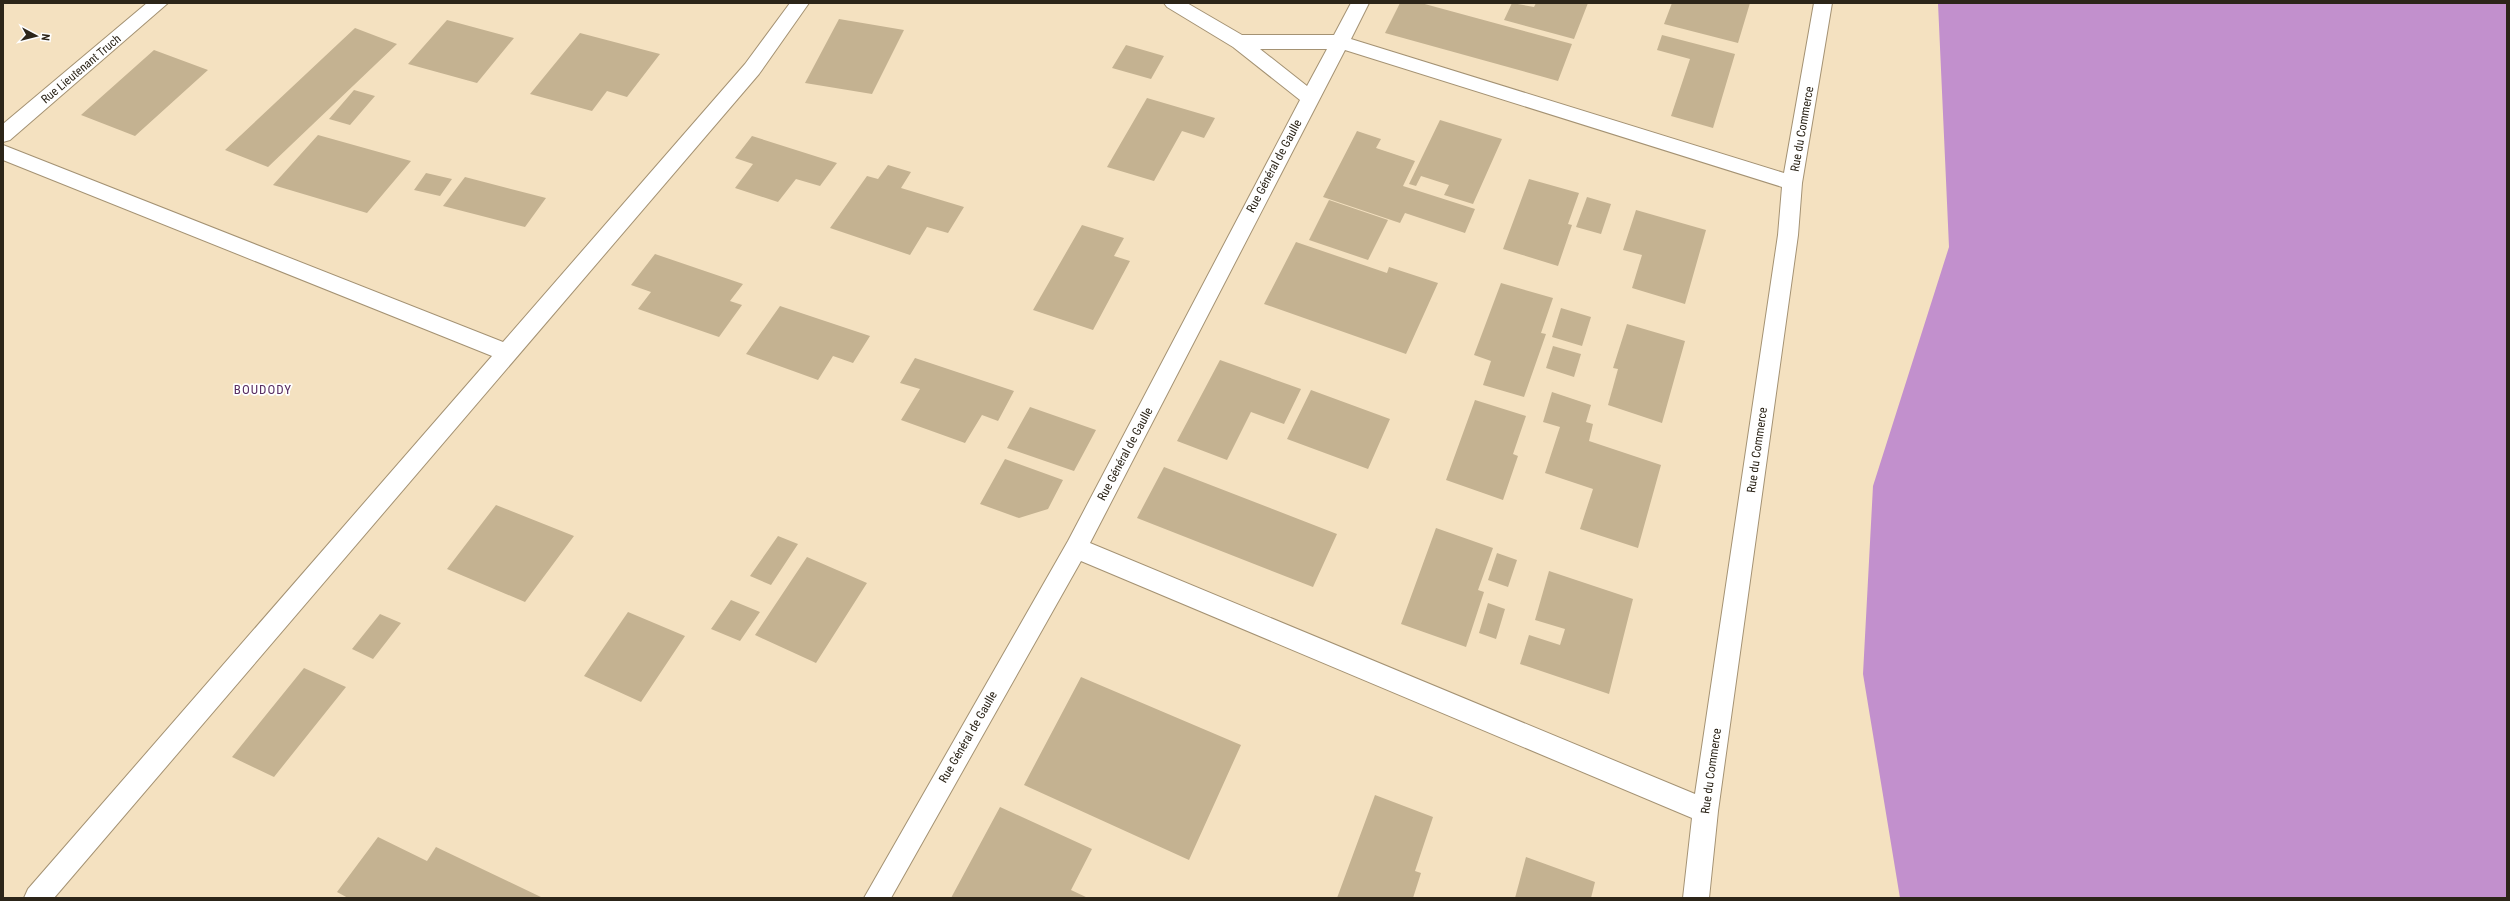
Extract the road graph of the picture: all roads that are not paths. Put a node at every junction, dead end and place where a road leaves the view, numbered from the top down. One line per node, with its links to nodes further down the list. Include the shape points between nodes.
1 (159, 3): 9 (street, Rue Lieutenant Truch)
2 (800, 3): 12 (street, via 752,69)
3 (1173, 3): 6 (street)
4 (1360, 3): 7 (street, Rue Général de Gaulle)
5 (1823, 3): 11 (street, Rue du Commerce)
6 (1239, 42): 7 (street); 8 (street)
7 (1340, 42): 8 (street, Rue Général de Gaulle); 11 (street)
8 (1310, 98): 13 (street, Rue Général de Gaulle)
9 (3, 135)
10 (3, 152): 12 (street)
11 (1792, 183): 14 (street, Rue du Commerce, via 1787,243)
12 (507, 353): 15 (street)
13 (1076, 548): 14 (street); 16 (street, Rue Général de Gaulle)
14 (1705, 812): 17 (street, Rue du Commerce)
15 (37, 898)
16 (877, 898)
17 (1696, 898)

